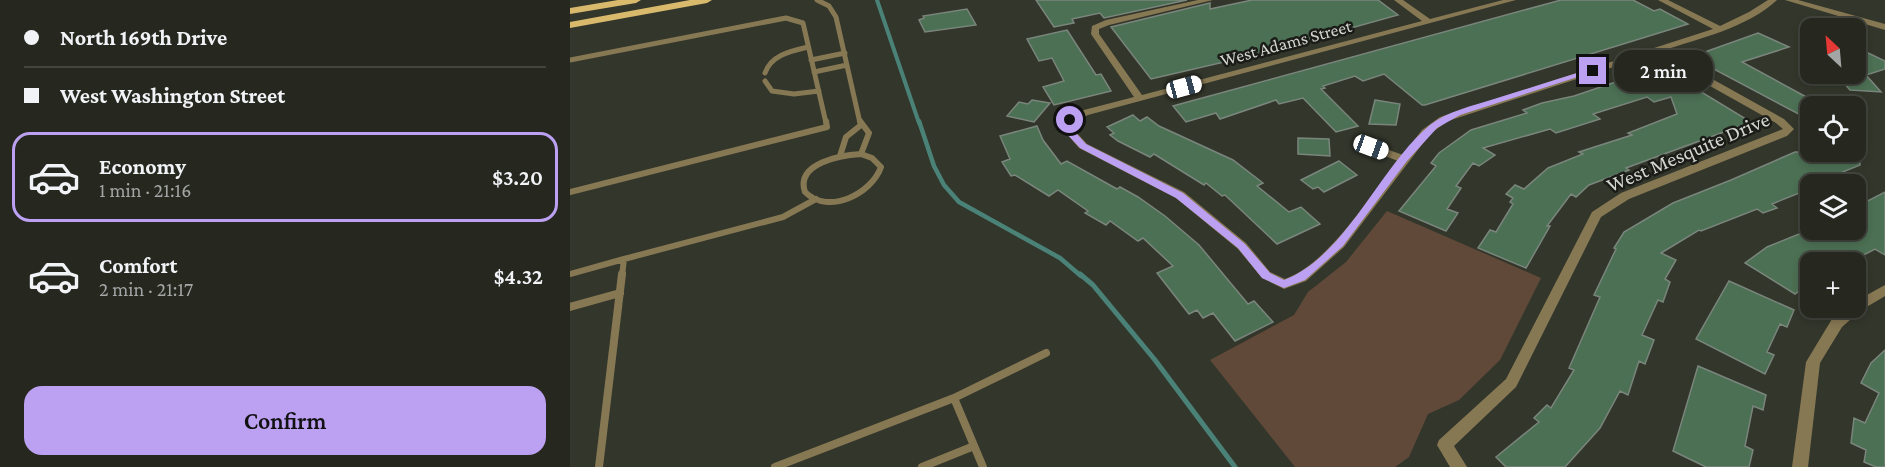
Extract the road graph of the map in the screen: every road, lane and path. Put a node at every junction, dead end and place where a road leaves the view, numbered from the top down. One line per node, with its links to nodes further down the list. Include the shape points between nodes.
1 (636, 0): 12 (main road)
2 (707, 0): 14 (main road)
3 (817, 0): 11 (lane)
4 (835, 0): 11 (lane)
5 (1209, 0): 27 (street, via 1095,28 1095,34)
6 (1398, 0): 13 (street)
7 (1512, 0): 13 (street, West Adams Street)
8 (1662, 0): 16 (street)
9 (1773, 0): 16 (street)
10 (1789, 0): 15 (street)
11 (829, 6): 19 (lane, via 836,17)
12 (570, 11)
13 (1429, 22): 27 (street, West Adams Street)
14 (570, 25)
15 (1885, 27)
16 (1720, 29): 18 (street)
17 (808, 47): 20 (lane, via 803,23 786,18); 21 (lane); 24 (lane, via 775,58)
18 (1655, 51): 32 (street, via 1458,113 1426,132); 49 (street, West Mesquite Drive, via 1789,129 1625,196 1596,215 1511,383 1444,446)
19 (845, 53): 21 (lane); 22 (lane)
20 (570, 60)
21 (812, 60): 23 (lane)
22 (848, 65): 23 (lane); 28 (lane)
23 (814, 72): 26 (lane)
24 (765, 73)
25 (765, 81): 26 (lane, via 772,91 783,93)
26 (819, 90): 33 (lane, via 827,127)
27 (1140, 99): 32 (street, West Adams Street, via 1084,113 1070,120 1071,133 1083,146 1180,195 1242,246 1266,275 1284,284 1301,278 1340,243)
28 (861, 124): 30 (lane, via 869,133); 31 (lane, via 846,137)
29 (1371, 147): 32 (street)
30 (861, 154): 31 (lane); 34 (lane, via 871,156 881,167 875,182 841,200)
31 (840, 156): 34 (lane, via 817,166 804,181 803,189)
32 (1404, 159)
33 (570, 192)
34 (816, 199): 35 (lane, via 783,217)
35 (624, 259): 36 (lane); 38 (lane)
36 (570, 274)
37 (1885, 290): 39 (street)
38 (620, 293): 40 (lane); 45 (lane)
39 (1866, 301)
40 (570, 308)
41 (1843, 318): 50 (street, via 1813,362)
42 (1046, 353): 43 (lane)
43 (954, 398): 44 (lane); 46 (lane)
44 (974, 446): 47 (lane); 48 (lane)
45 (599, 467)
46 (775, 467)
47 (922, 467)
48 (983, 467)
49 (1459, 467)
50 (1800, 467)

